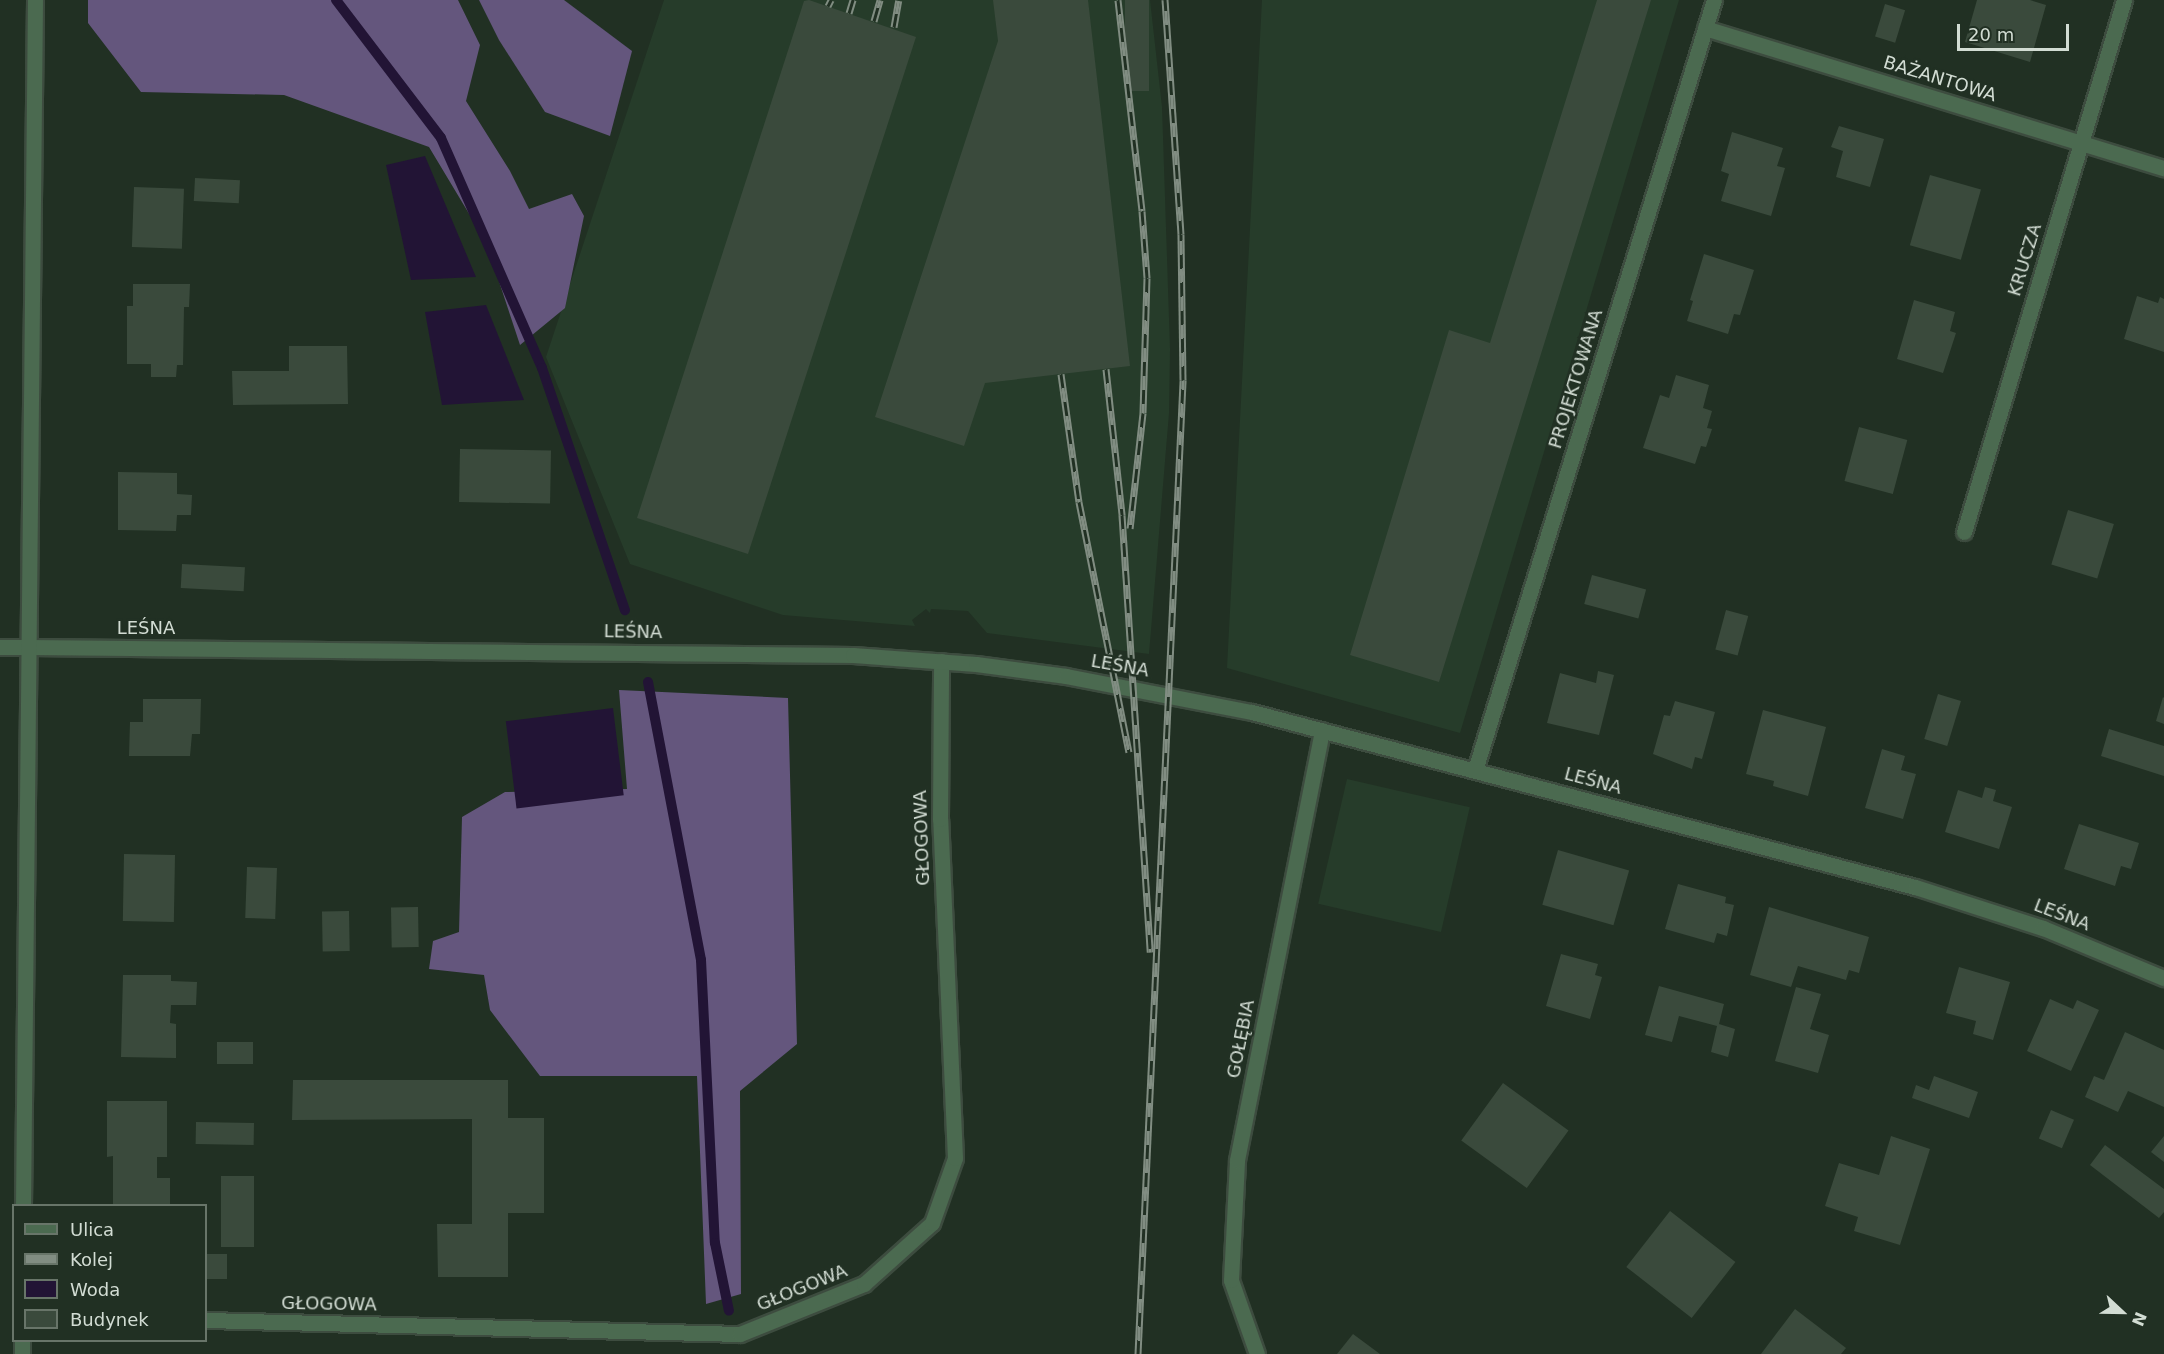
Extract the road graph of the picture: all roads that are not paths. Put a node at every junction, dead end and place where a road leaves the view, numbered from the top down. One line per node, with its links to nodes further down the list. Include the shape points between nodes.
1 (35, 0): 9 (street)
2 (1714, 0): 4 (street, PROJEKTOWANA)
3 (2124, 0): 5 (street, KRUCZA)
4 (1705, 28): 5 (street, BAŻANTOWA); 12 (street, PROJEKTOWANA)
5 (2080, 142): 6 (street, BAŻANTOWA); 7 (street, KRUCZA)
6 (2164, 168)
7 (1964, 532)
8 (0, 647): 9 (street, LEŚNA)
9 (29, 647): 10 (street, LEŚNA, via 768,653); 14 (street)
10 (940, 661): 11 (street, LEŚNA, via 1124,686); 15 (street, GŁOGOWA, via 940,819 955,1158 932,1223 864,1284 740,1334)
11 (1322, 730): 12 (street, LEŚNA); 16 (street, GOŁĘBIA, via 1237,1160 1232,1280)
12 (1475, 770): 13 (street, LEŚNA, via 1975,905 2074,939)
13 (2164, 978)
14 (23, 1204)
15 (207, 1320)
16 (1257, 1354)

